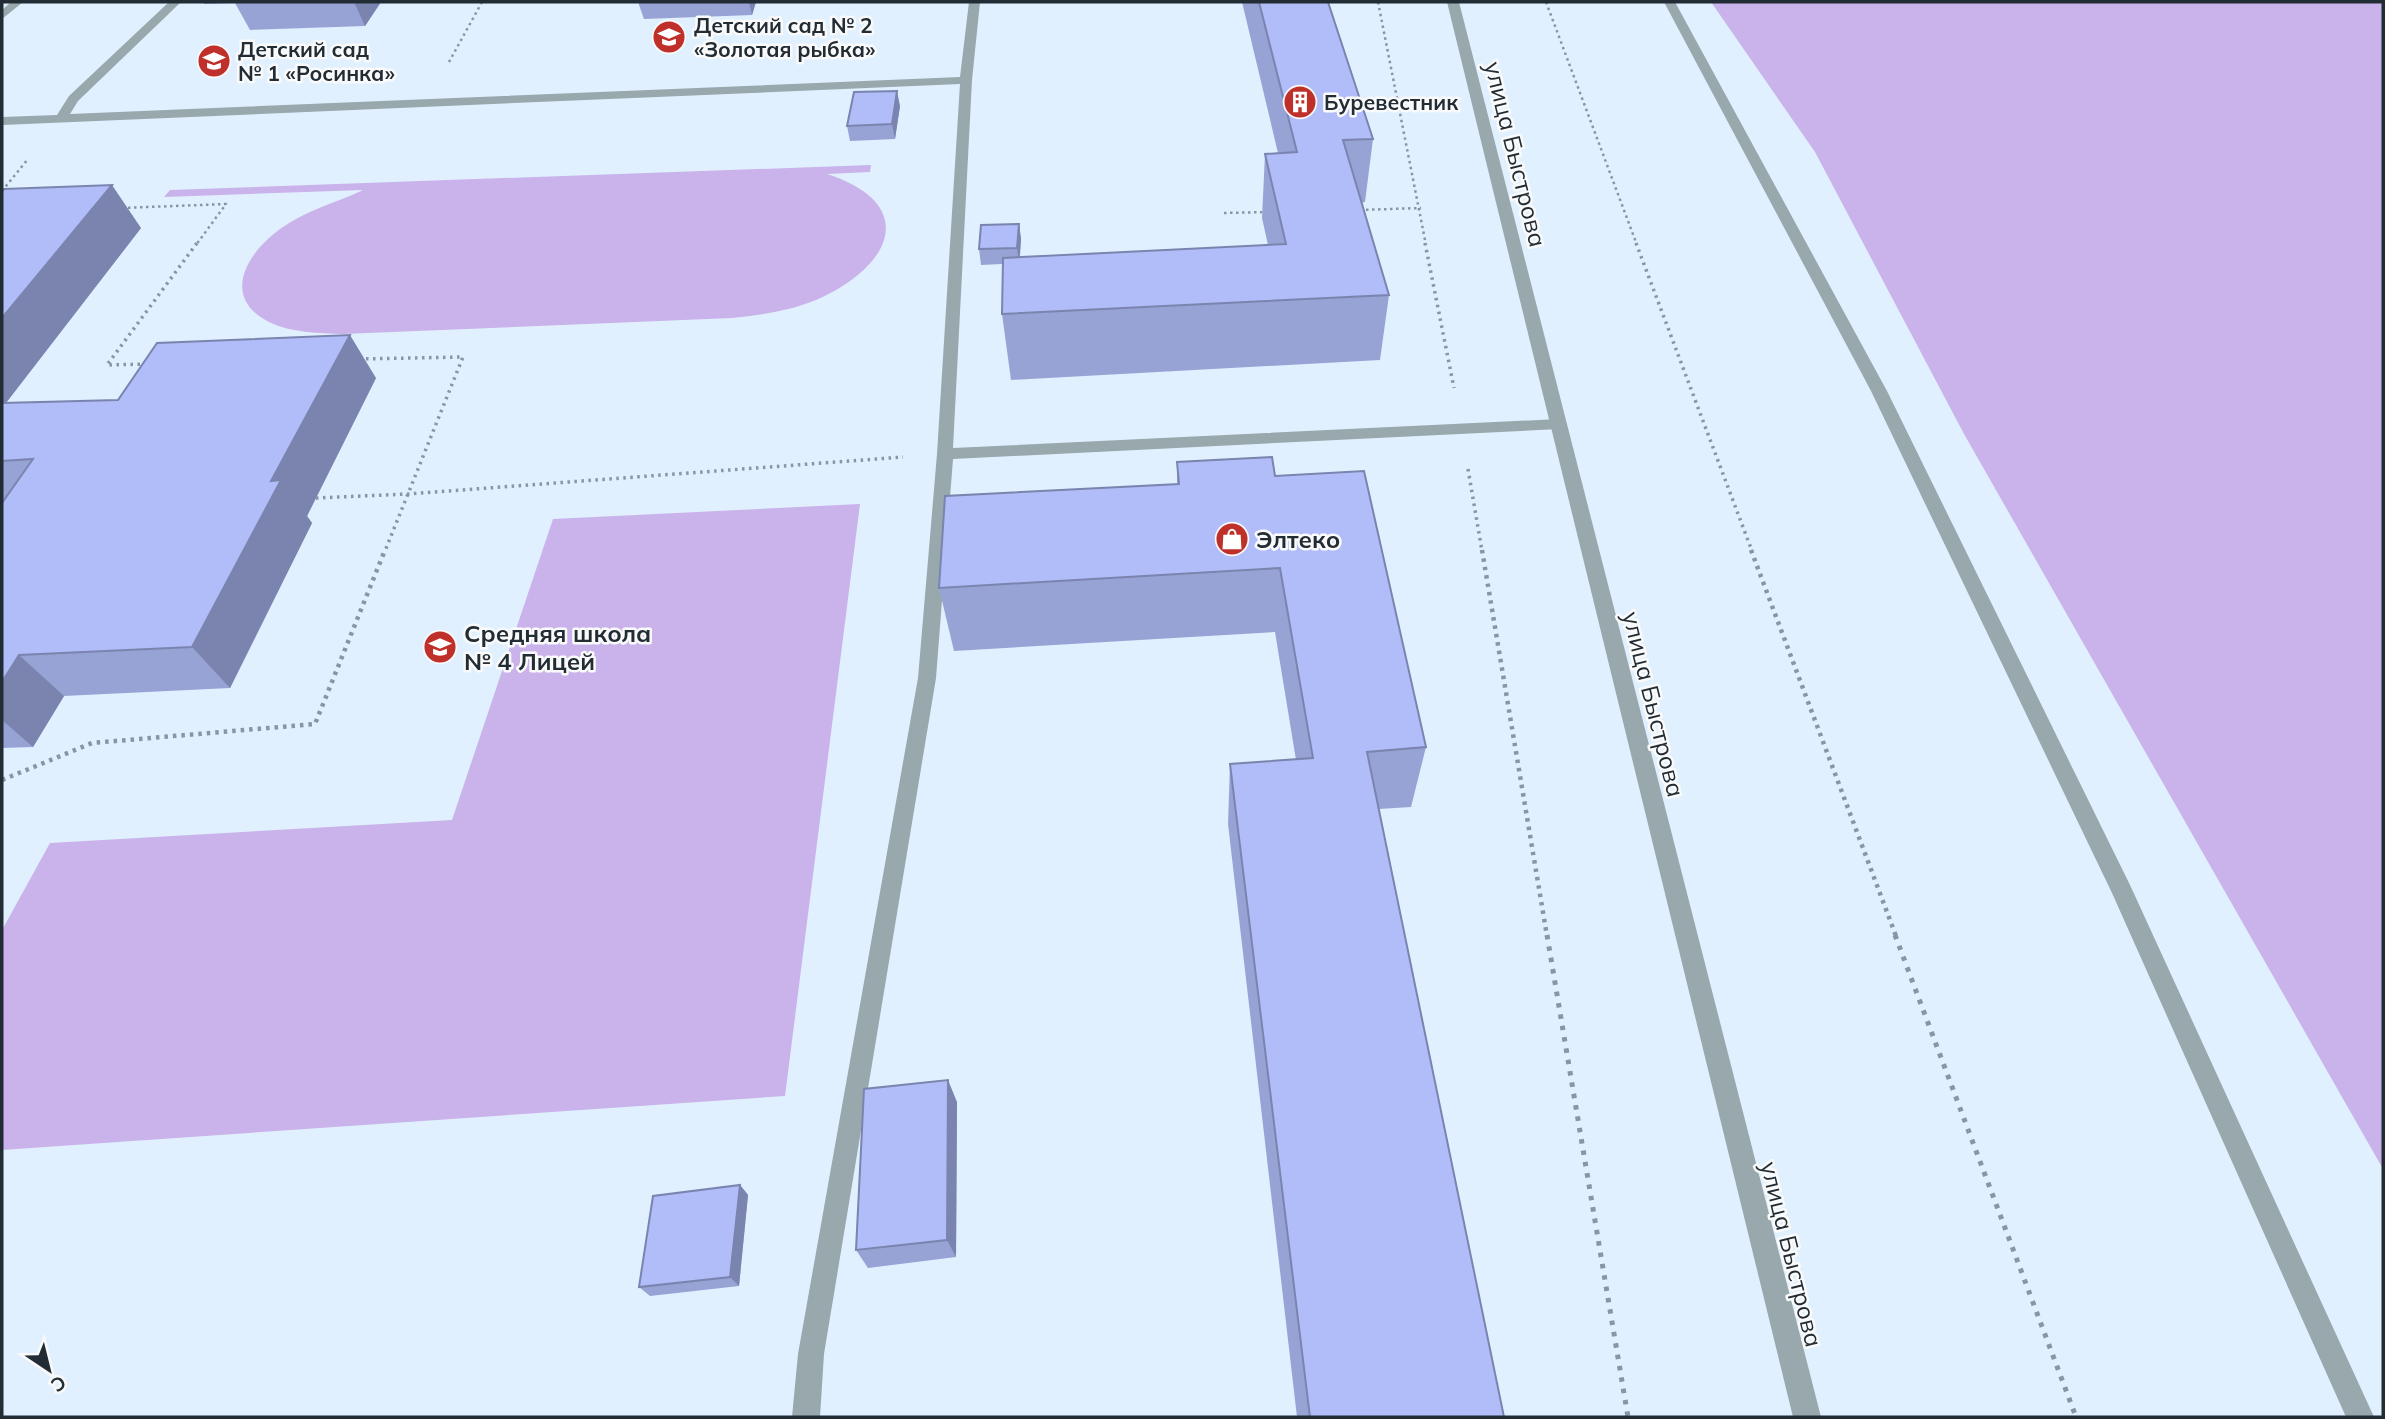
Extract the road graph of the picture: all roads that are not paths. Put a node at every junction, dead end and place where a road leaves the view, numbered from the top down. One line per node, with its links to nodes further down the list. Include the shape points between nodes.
1 (17, 2): 6 (street)
2 (175, 2): 8 (street, via 73,99)
3 (975, 2): 7 (street)
4 (1453, 2): 10 (street, улица Быстрова)
5 (1669, 2): 14 (street, via 1879,391 2122,892)
6 (2, 16)
7 (966, 80): 8 (street); 11 (street)
8 (62, 117): 9 (street)
9 (2, 121)
10 (1559, 424): 11 (lane); 13 (street, улица Быстрова)
11 (945, 454): 12 (street, via 928,678 856,1080 811,1354)
12 (806, 1417)
13 (1807, 1417)
14 (2360, 1417)

